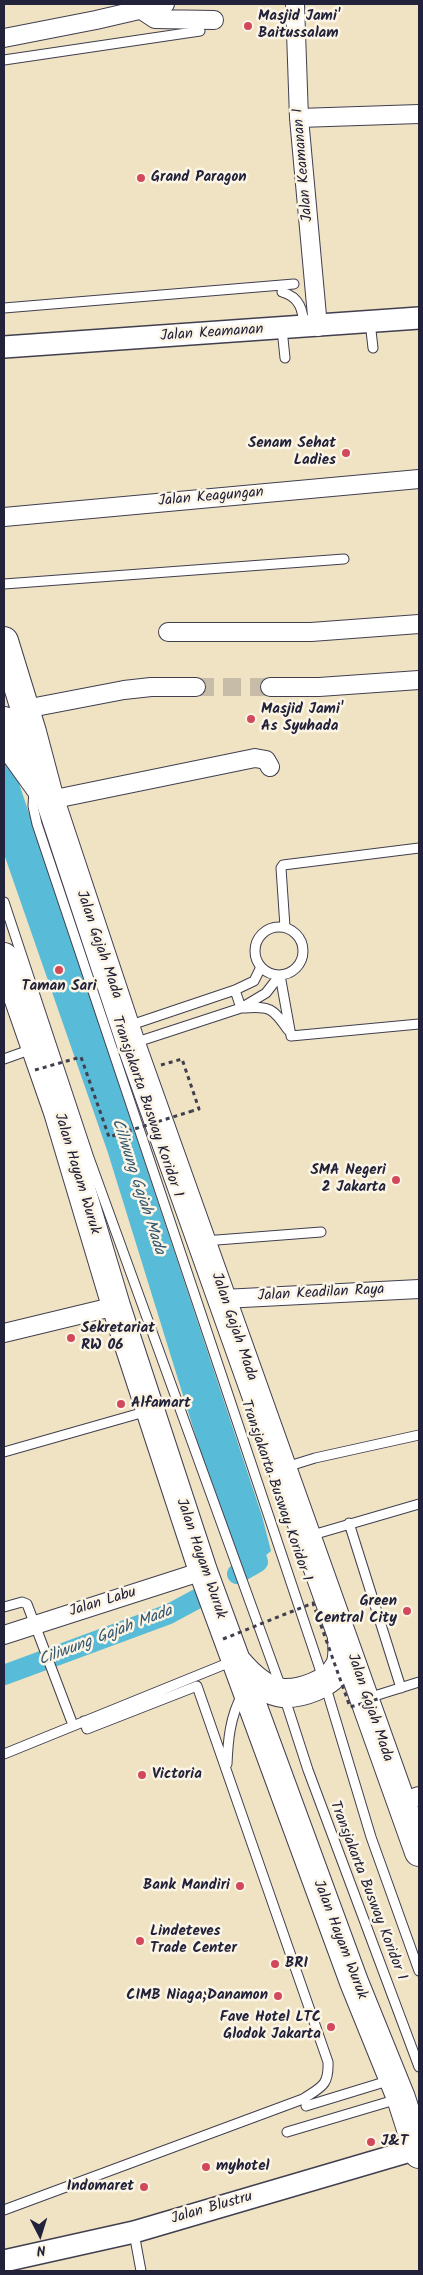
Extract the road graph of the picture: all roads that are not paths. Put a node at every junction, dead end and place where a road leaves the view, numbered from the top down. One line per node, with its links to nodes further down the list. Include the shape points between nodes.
1 (165, 4): 3 (street)
2 (295, 4): 9 (street, Jalan Keamanan I)
3 (140, 9): 4 (street, via 155,19); 6 (street)
4 (214, 20)
5 (200, 31): 7 (lane)
6 (4, 38)
7 (4, 60)
8 (419, 114): 9 (street)
9 (299, 118): 15 (street, Jalan Keamanan I)
10 (294, 284): 12 (lane)
11 (282, 292): 15 (lane, via 299,302)
12 (4, 308)
13 (419, 318): 14 (street, Jalan Keamanan)
14 (370, 322): 15 (street, Jalan Keamanan); 18 (lane)
15 (311, 327): 16 (street, Jalan Keamanan)
16 (282, 329): 17 (street, Jalan Keamanan); 19 (lane)
17 (4, 347)
18 (373, 348)
19 (285, 358)
20 (419, 479): 21 (street, Jalan Keagungan)
21 (4, 517)
22 (344, 559): 23 (lane)
23 (4, 584)
24 (419, 624): 25 (street, via 311,632)
25 (168, 632)
26 (4, 642): 30 (main road, Jalan Gajah Mada)
27 (419, 680): 29 (street)
28 (196, 687): 30 (street, via 124,690)
29 (270, 687)
30 (13, 731): 32 (main road, Jalan Gajah Mada)
31 (270, 767): 32 (street, via 266,760 255,758)
32 (42, 792): 43 (main road, Jalan Gajah Mada); 65 (lane, Transjakarta Busway Koridor 1, via 33,806 37,824)
33 (419, 848): 35 (lane, via 283,865)
34 (4, 902): 69 (lane, Transjakarta Busway Koridor 1, via 88,1155)
35 (285, 927): 37 (lane, via 270,928 259,938 255,953); 38 (lane, via 297,934 303,953 298,966)
36 (4, 959): 45 (main road, Jalan Hayam Wuruk)
37 (261, 966): 38 (lane, via 267,972); 39 (lane, via 254,981)
38 (280, 975): 40 (lane, via 266,993); 42 (lane)
39 (235, 990): 40 (lane); 43 (lane)
40 (241, 1008): 42 (lane, via 265,1006 279,1016); 43 (lane, via 194,1025)
41 (419, 1024): 42 (lane, via 294,1036)
42 (290, 1033)
43 (129, 1035): 47 (main road, Jalan Gajah Mada)
44 (4, 1059): 45 (lane)
45 (35, 1059): 50 (main road, Jalan Hayam Wuruk, via 58,1112)
46 (321, 1232): 47 (lane)
47 (202, 1241): 49 (main road, Jalan Gajah Mada)
48 (419, 1289): 49 (street, Jalan Keadilan Raya)
49 (224, 1299): 55 (main road, Jalan Gajah Mada)
50 (116, 1306): 51 (street); 52 (main road, Jalan Hayam Wuruk)
51 (4, 1332)
52 (150, 1410): 54 (lane); 59 (main road, Jalan Hayam Wuruk)
53 (419, 1435): 55 (lane, via 315,1458)
54 (4, 1452)
55 (282, 1469): 58 (main road, Jalan Gajah Mada)
56 (419, 1504): 57 (lane)
57 (349, 1523): 58 (lane); 68 (lane)
58 (308, 1536): 62 (main road, Jalan Gajah Mada)
59 (203, 1571): 61 (street, Jalan Labu); 64 (main road, Jalan Hayam Wuruk)
60 (4, 1607): 61 (lane, via 25,1602)
61 (34, 1624): 63 (street, Jalan Labu); 72 (lane)
62 (341, 1630): 65 (main road, via 339,1667); 70 (main road, Jalan Gajah Mada)
63 (4, 1635)
64 (229, 1650): 67 (main road, Jalan Hayam Wuruk); 69 (main road, via 248,1675 265,1687); 71 (lane)
65 (324, 1681): 69 (main road, via 304,1690); 77 (lane, Transjakarta Busway Koridor 1, via 371,1837)
66 (419, 1682): 68 (lane)
67 (246, 1688): 74 (lane, via 233,1710); 79 (main road, Jalan Hayam Wuruk, via 354,1982)
68 (401, 1688): 70 (lane)
69 (283, 1693): 78 (lane, Transjakarta Busway Koridor 1, via 337,1850)
70 (373, 1698): 75 (main road, Jalan Gajah Mada)
71 (84, 1721): 72 (lane); 74 (lane, via 87,1729 197,1686)
72 (73, 1725): 73 (lane)
73 (4, 1754)
74 (227, 1772): 80 (lane, via 328,2062 329,2077 323,2087)
75 (410, 1799): 76 (main road, Jalan Gajah Mada)
76 (419, 1852)
77 (419, 1971)
78 (419, 2067)
79 (397, 2089): 80 (lane); 81 (lane); 82 (main road, Jalan Hayam Wuruk)
80 (305, 2102): 83 (lane)
81 (287, 2132)
82 (418, 2151): 84 (street, Jalan Blustru)
83 (4, 2210)
84 (134, 2232): 85 (street, Jalan Blustru); 86 (lane)
85 (4, 2261)
86 (141, 2271)

